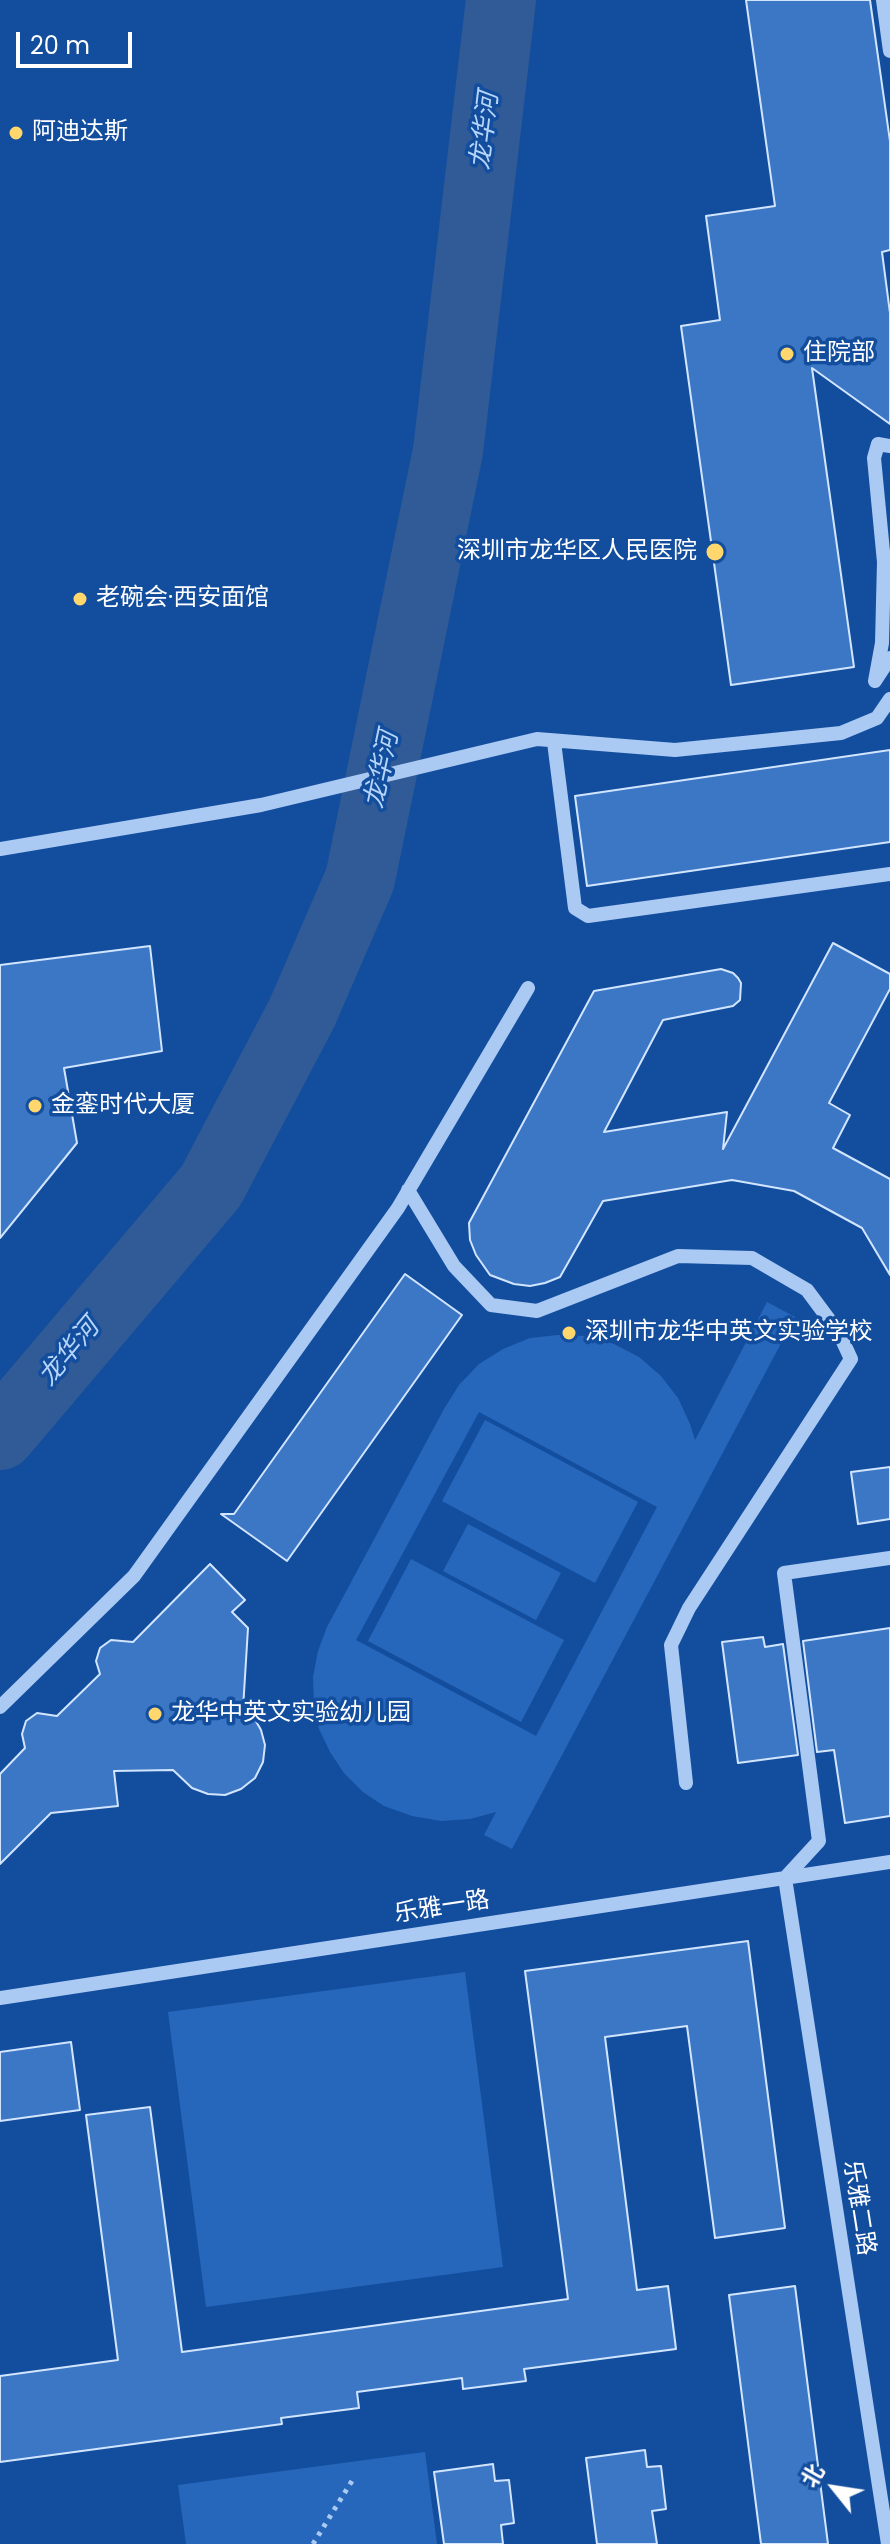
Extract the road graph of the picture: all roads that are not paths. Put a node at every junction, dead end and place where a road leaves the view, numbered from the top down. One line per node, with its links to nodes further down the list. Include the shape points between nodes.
1 (883, 0): 2 (street)
2 (890, 51)
3 (890, 446): 4 (street, via 878,444 874,458 884,562 882,643 875,681)
4 (890, 658)
5 (889, 703): 6 (street, via 877,718 841,733 675,750)
6 (554, 742): 7 (street, via 537,739 261,805); 8 (street, via 575,908 588,916)
7 (0, 849)
8 (890, 874)
9 (528, 988): 10 (street)
10 (408, 1190): 12 (street, via 134,1576); 13 (street, via 454,1266 491,1305 537,1311 678,1256 752,1258 807,1290 839,1333 851,1359 689,1608 671,1645)
11 (890, 1558): 15 (street, via 784,1573 819,1841)
12 (0, 1707)
13 (686, 1783)
14 (890, 1862): 15 (street, 乐雅一路)
15 (785, 1878): 16 (street, 乐雅一路); 17 (street, 乐雅二路)
16 (0, 1998)
17 (888, 2544)

